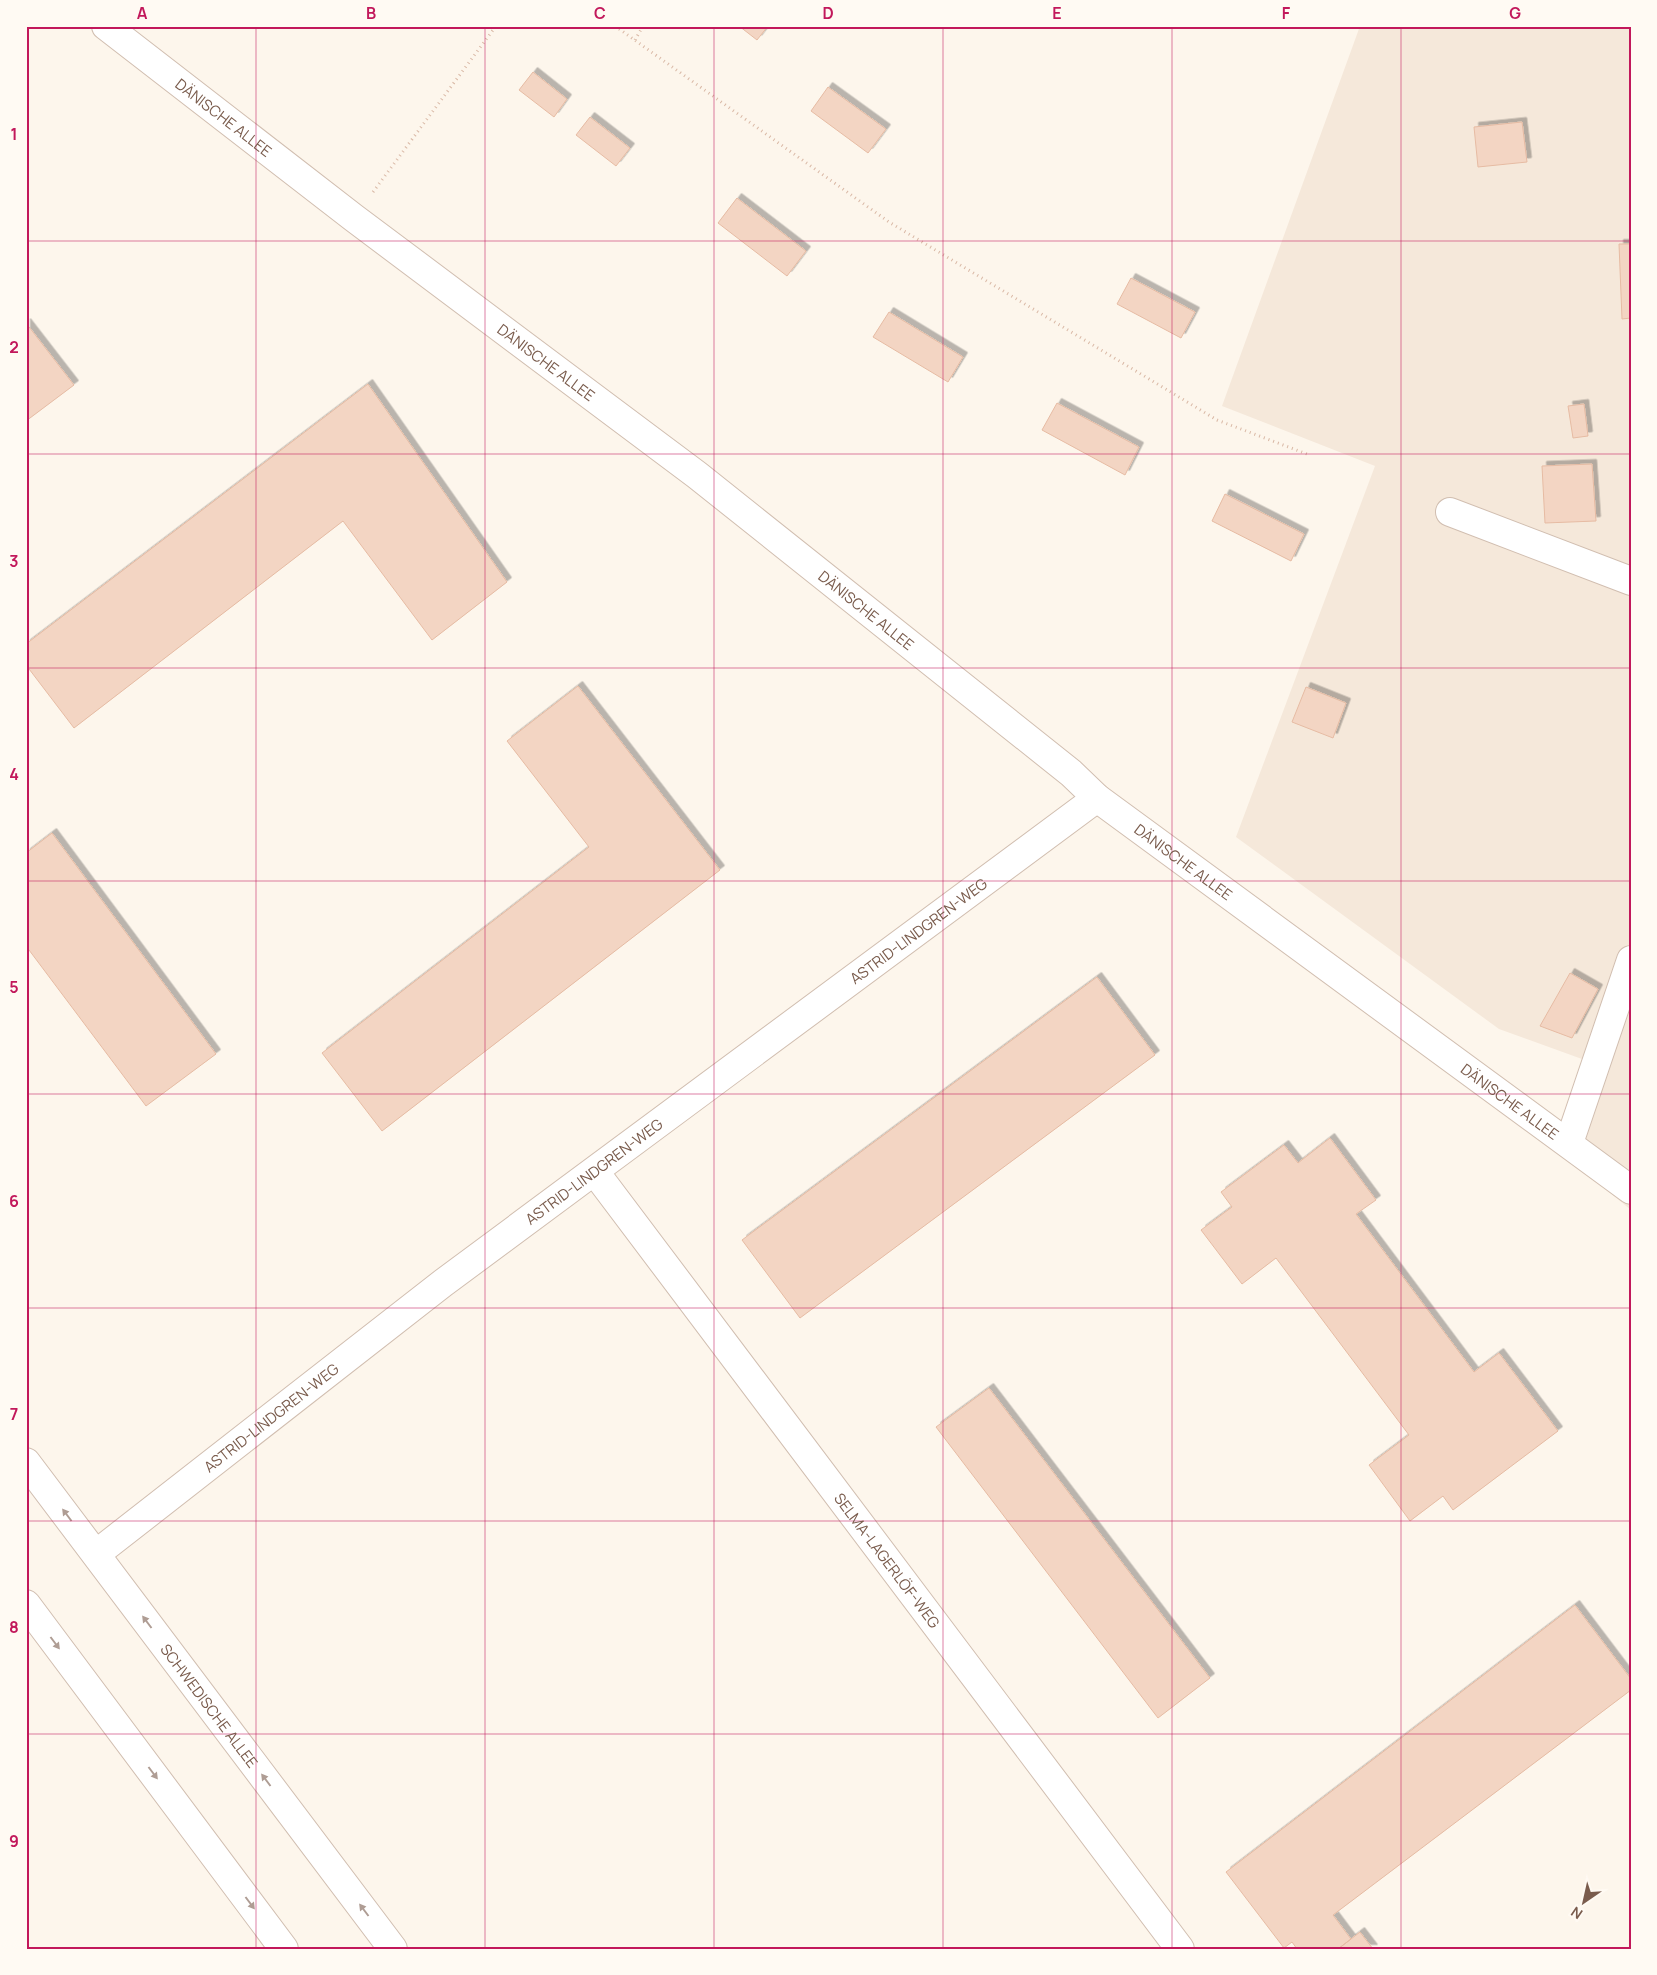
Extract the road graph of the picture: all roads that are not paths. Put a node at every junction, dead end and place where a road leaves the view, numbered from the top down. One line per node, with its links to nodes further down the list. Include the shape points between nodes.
1 (106, 26): 4 (street, DÄNISCHE ALLEE, via 354,218 697,475 1071,773)
2 (1450, 512): 3 (street)
3 (1631, 581)
4 (1097, 798): 6 (street, DÄNISCHE ALLEE); 7 (street, ASTRID-LINDGREN-WEG)
5 (1631, 960): 6 (street)
6 (1569, 1143): 8 (street, DÄNISCHE ALLEE)
7 (596, 1172): 10 (street, ASTRID-LINDGREN-WEG, via 443,1283); 14 (street, SELMA-LAGERLÖF-WEG)
8 (1631, 1190)
9 (26, 1462): 10 (street, SCHWEDISCHE ALLEE, one-way to 9)
10 (96, 1554): 13 (street, SCHWEDISCHE ALLEE, one-way to 10)
11 (26, 1604): 12 (street, one-way to 12)
12 (284, 1949)
13 (393, 1949)
14 (1180, 1949)

